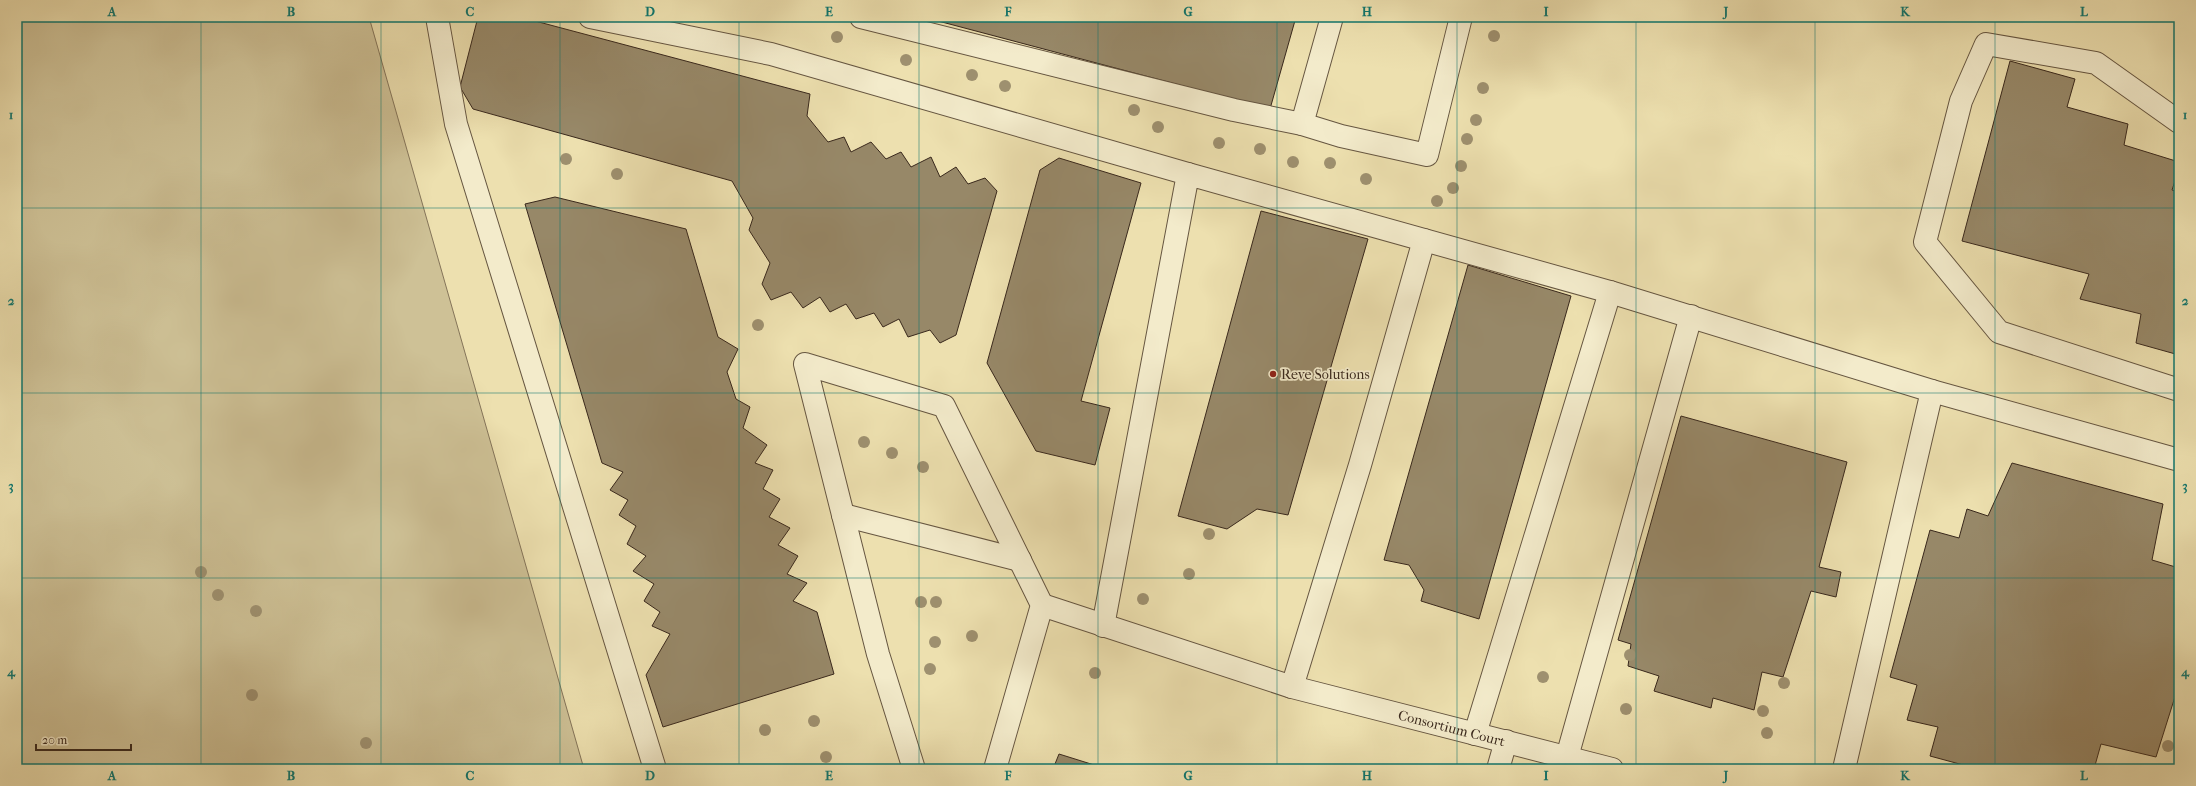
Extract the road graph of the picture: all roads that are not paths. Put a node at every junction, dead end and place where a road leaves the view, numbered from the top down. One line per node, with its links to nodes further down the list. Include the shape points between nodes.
1 (437, 17): 24 (street, via 456,124)
2 (590, 17): 8 (street, via 771,54)
3 (861, 17): 7 (street, via 1234,110)
4 (1332, 17): 7 (street)
5 (1461, 17): 7 (street, via 1427,155 1341,136)
6 (2179, 122): 12 (street, via 2096,63 1986,44 1961,101 1925,242 1999,332)
7 (1302, 124)
8 (1188, 174): 9 (street); 18 (street)
9 (1424, 240): 10 (street); 19 (street, via 1360,465)
10 (1610, 292): 11 (street); 20 (street)
11 (1691, 316): 13 (street); 22 (street)
12 (2179, 390)
13 (1932, 391): 14 (street); 28 (street)
14 (2179, 460)
15 (843, 515): 16 (street); 16 (street, via 805,364 944,406); 25 (street, via 878,654)
16 (1020, 560): 17 (street)
17 (1042, 605): 18 (street, Consortium Court); 26 (street)
18 (1103, 626): 19 (street, Consortium Court)
19 (1292, 687): 20 (street, Consortium Court)
20 (1475, 734): 21 (street, Consortium Court)
21 (1506, 741): 22 (street, Consortium Court); 27 (street)
22 (1567, 758): 23 (street, Consortium Court)
23 (1601, 768)
24 (655, 769)
25 (914, 769)
26 (995, 769)
27 (1498, 769)
28 (1844, 769)

